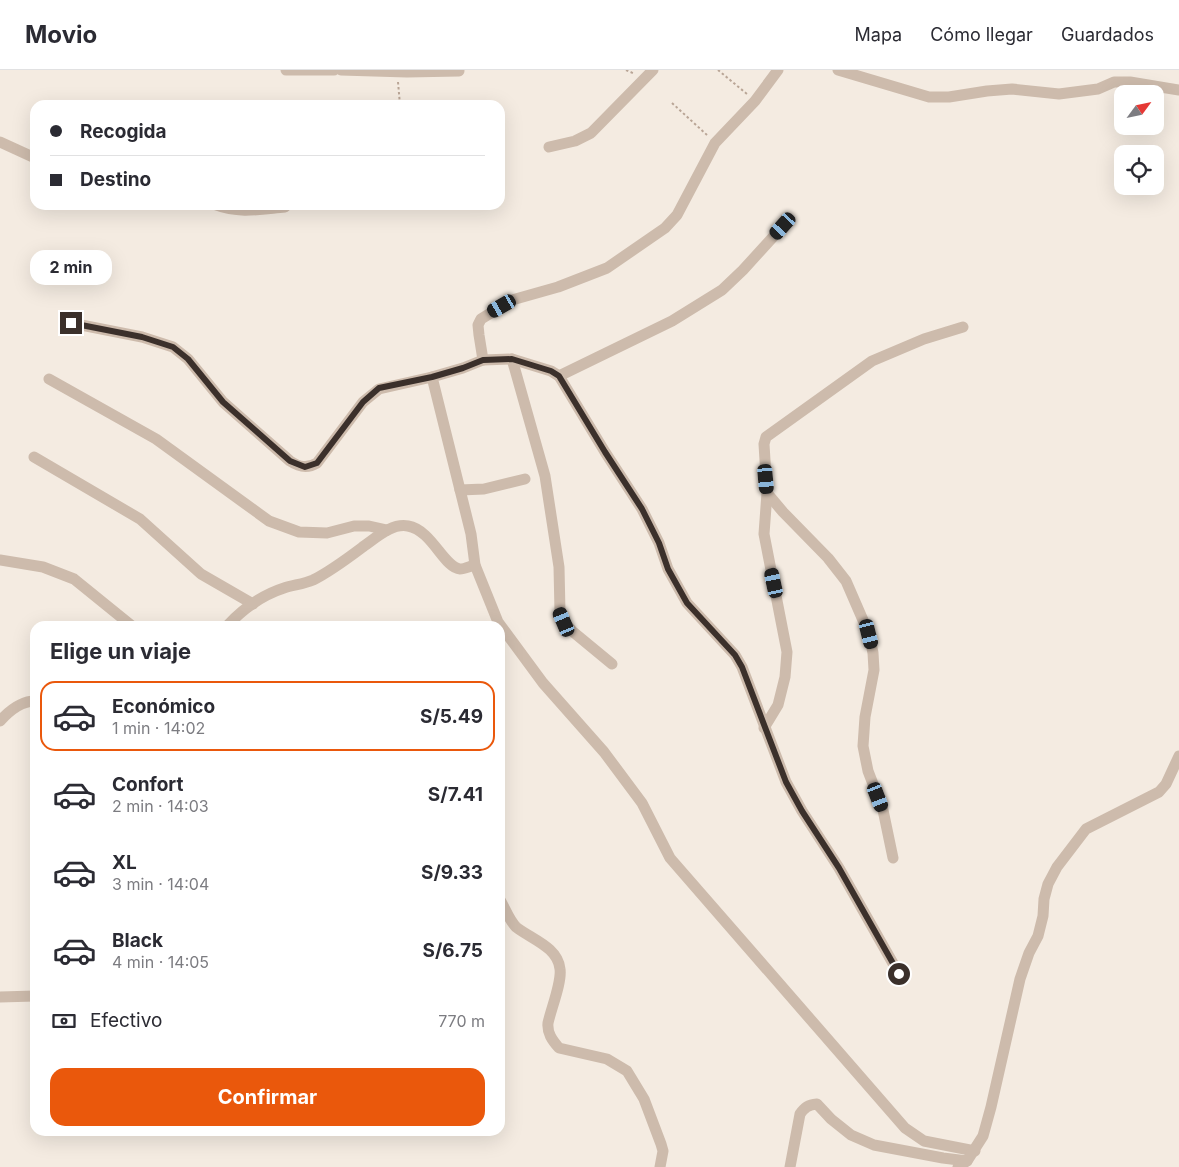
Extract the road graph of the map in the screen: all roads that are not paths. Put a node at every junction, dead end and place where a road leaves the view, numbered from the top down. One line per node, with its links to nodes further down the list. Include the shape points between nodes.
1 (286, 70): 2 (street)
2 (334, 70)
3 (341, 70): 7 (street)
4 (653, 70): 10 (street, via 591,133 575,141)
5 (778, 70): 16 (street, via 715,143 677,214 665,228 607,268 558,288 512,300 481,319 478,325)
6 (838, 70): 8 (street, via 929,97 1012,89 1059,94 1114,82)
7 (459, 71)
8 (1179, 90)
9 (0, 142): 11 (street)
10 (549, 147)
11 (30, 156)
12 (783, 226): 17 (street, via 722,290 672,322)
13 (71, 323): 18 (street, via 142,337 173,347 188,359 223,402 290,461 301,466 317,463 363,402 379,388)
14 (963, 327): 23 (street, via 872,361 766,437)
15 (512, 359): 16 (street); 17 (street); 32 (street, via 545,476 559,567 560,612 572,631)
16 (483, 360): 18 (street)
17 (559, 376): 35 (street, via 642,509 687,603 735,655 742,667)
18 (432, 377): 22 (street)
19 (49, 379): 24 (street, via 156,439 269,521 299,532 327,533 354,526)
20 (34, 457): 27 (street, via 140,519 201,574)
21 (525, 479): 22 (street, via 484,489)
22 (460, 490): 26 (street, via 472,534)
23 (767, 493): 35 (street, via 764,534 787,652 778,705); 37 (street, via 846,581 869,634 874,670 863,746 868,771 883,810)
24 (387, 530): 26 (street, via 412,527 425,534 454,567 461,569); 27 (street, via 311,581 281,589)
25 (0, 560): 28 (street, via 43,567 74,579)
26 (475, 565): 30 (street)
27 (253, 604): 29 (street)
28 (126, 621)
29 (232, 621)
30 (498, 621)
31 (505, 632): 42 (street, via 542,683 604,752 642,804 670,858 905,1128 924,1141)
32 (612, 664)
33 (30, 702): 34 (street, via 15,708)
34 (0, 721)
35 (764, 728): 39 (street, via 786,782)
36 (1179, 756): 42 (street, via 1159,792 1086,829 1052,875 1038,936 1020,979 983,1136)
37 (893, 858)
38 (505, 909): 44 (street, via 515,926 547,948 558,960 560,976 548,1022 550,1036 559,1048 606,1059 628,1071 644,1099 661,1144)
39 (899, 974)
40 (30, 996): 41 (street)
41 (0, 997)
42 (975, 1151): 43 (street)
43 (963, 1164): 45 (street, via 874,1145 851,1135 817,1104 804,1108 800,1114)
44 (660, 1167)
45 (790, 1167)

